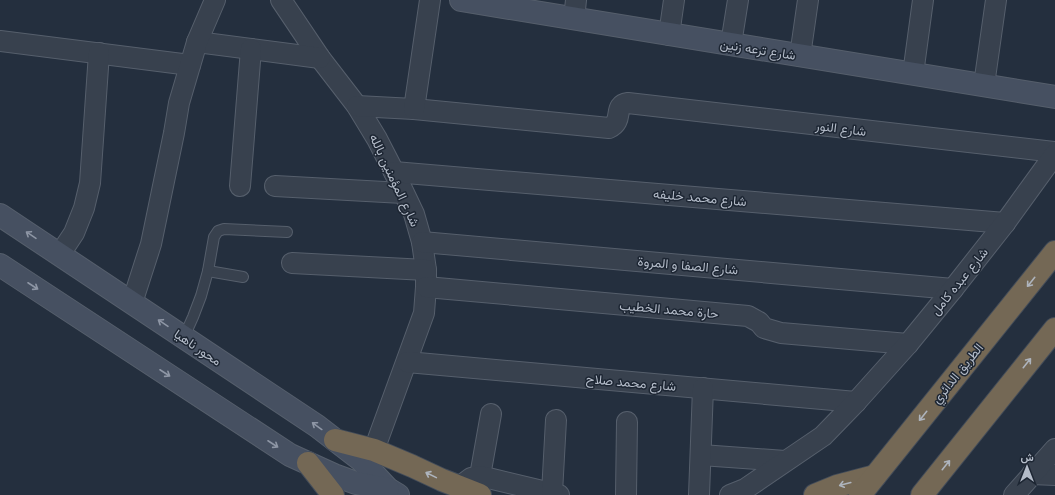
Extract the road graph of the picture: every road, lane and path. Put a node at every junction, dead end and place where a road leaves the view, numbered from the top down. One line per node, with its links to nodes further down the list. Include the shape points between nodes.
1 (215, 0): 14 (street)
2 (282, 0): 19 (street, شارع المؤمنين بالله)
3 (430, 0): 25 (street)
4 (460, 0): 10 (main road, شارع ترعه زنين)
5 (674, 0): 12 (street)
6 (738, 0): 15 (street)
7 (808, 0): 18 (street)
8 (923, 0): 21 (street)
9 (996, 0): 22 (street)
10 (529, 6): 11 (main road, شارع ترعه زنين)
11 (575, 10): 12 (main road, شارع ترعه زنين)
12 (669, 35): 15 (main road, شارع ترعه زنين)
13 (0, 41): 17 (street)
14 (197, 42): 16 (street); 20 (street)
15 (731, 44): 18 (main road, شارع ترعه زنين)
16 (251, 49): 19 (street); 28 (street)
17 (99, 53): 20 (street); 36 (street, via 90,183 74,233)
18 (800, 56): 21 (main road, شارع ترعه زنين)
19 (320, 58): 24 (street, شارع المؤمنين بالله)
20 (190, 65): 43 (street, via 179,103 152,244)
21 (913, 74): 22 (main road, شارع ترعه زنين)
22 (984, 85): 23 (main road, شارع ترعه زنين)
23 (1055, 97)
24 (357, 106): 25 (street); 27 (street, شارع المؤمنين بالله)
25 (414, 108): 26 (street, شارع النور, via 609,128 617,121 620,108 628,103)
26 (1055, 153): 32 (street, شارع عبده كامل)
27 (394, 172): 30 (street, شارع المؤمنين بالله); 32 (street, شارع محمد خليفه)
28 (240, 186)
29 (275, 186): 30 (street)
30 (404, 193): 34 (street, شارع المؤمنين بالله, via 414,214)
31 (0, 215): 36 (main road, محور ناهيا, one-way to 31)
32 (1005, 223): 42 (street, شارع عبده كامل)
33 (287, 232): 39 (lane, via 221,229 214,237)
34 (422, 242): 41 (street, شارع المؤمنين بالله); 42 (street, شارع الصفا و المروة)
35 (1055, 252): 61 (highway, الطريق الدائري, one-way to 61)
36 (60, 254): 43 (main road, محور ناهيا)
37 (292, 263): 41 (street, حارة محمد الخطيب)
38 (0, 264): 58 (main road, محور ناهيا, one-way to 58, via 290,455)
39 (208, 271): 40 (lane); 45 (lane)
40 (243, 278)
41 (426, 279): 46 (street, حارة محمد الخطيب, via 748,316 764,328 782,333); 47 (street, شارع المؤمنين بالله, via 424,313)
42 (953, 289): 46 (street, شارع عبده كامل)
43 (132, 302): 45 (main road, محور ناهيا, one-way to 43)
44 (1055, 329): 71 (highway, one-way to 44)
45 (184, 337): 53 (main road, محور ناهيا, one-way to 45)
46 (908, 344): 49 (street, شارع عبده كامل)
47 (407, 362): 48 (street, شارع محمد صلاح); 55 (street, شارع المؤمنين بالله)
48 (703, 388): 49 (street, شارع محمد صلاح); 56 (street)
49 (856, 402): 57 (street, شارع عبده كامل, via 823,436)
50 (491, 414): 62 (street)
51 (556, 420): 64 (street)
52 (628, 422): 66 (street)
53 (335, 440): 55 (highway); 63 (main road, محور ناهيا, via 361,460)
54 (1055, 448): 59 (street)
55 (374, 450): 62 (highway, one-way to 55, via 459,487)
56 (701, 455): 57 (street); 67 (street)
57 (785, 461): 68 (street, شارع عبده كامل, via 745,489)
58 (308, 463): 63 (main road, محور ناهيا, via 356,483); 65 (highway)
59 (1032, 474): 60 (street); 72 (street)
60 (1055, 475)
61 (875, 476): 69 (highway, one-way to 69); 70 (highway, الطريق الدائري)
62 (480, 486): 64 (street)
63 (393, 492)
64 (556, 494)
65 (333, 495)
66 (626, 495)
67 (700, 495)
68 (730, 495)
69 (815, 495)
70 (860, 495)
71 (922, 495)
72 (1014, 495)

